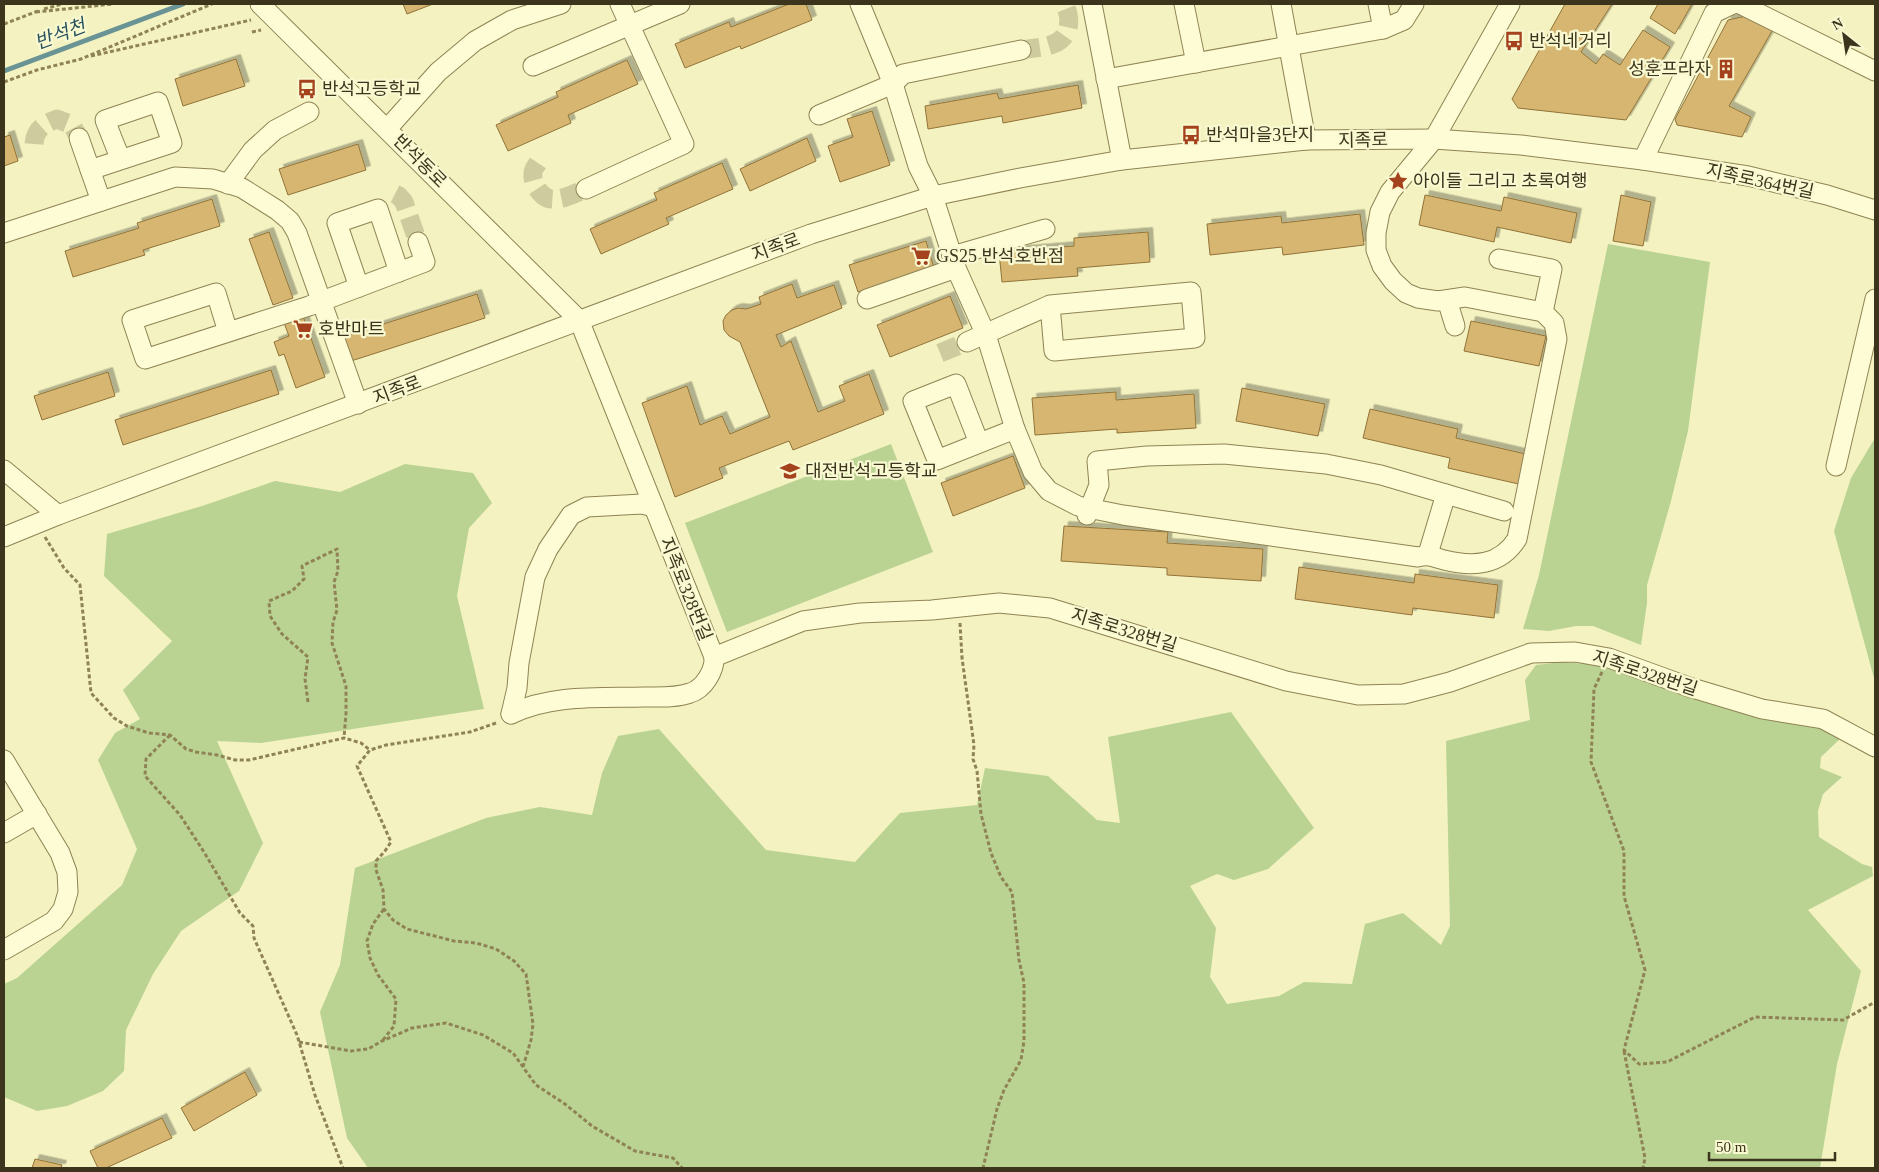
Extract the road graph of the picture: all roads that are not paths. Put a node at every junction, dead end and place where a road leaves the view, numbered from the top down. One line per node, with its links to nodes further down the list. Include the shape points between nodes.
1 (561, 4): 25 (street, via 512,20 476,41 438,72)
2 (620, 4): 14 (street)
3 (680, 4): 14 (street)
4 (860, 4): 22 (street)
5 (1092, 4): 21 (street)
6 (1184, 4): 18 (street)
7 (1281, 4): 16 (street)
8 (1378, 4): 15 (street)
9 (1414, 4): 15 (street, via 1404,20)
10 (1510, 4): 27 (street)
11 (1733, 4): 31 (street, via 1714,13)
12 (1740, 4): 20 (street)
13 (264, 16): 25 (street, 반석동로)
14 (629, 25): 19 (street); 34 (street, via 684,144)
15 (1383, 29): 16 (street)
16 (1289, 46): 18 (street); 28 (street)
17 (1021, 50): 22 (street, via 903,74)
18 (1196, 62): 21 (street)
19 (533, 66)
20 (1875, 71)
21 (1106, 79): 30 (street)
22 (892, 84): 24 (street); 35 (street, via 918,166)
23 (309, 112): 33 (street, via 275,130 253,150)
24 (819, 115)
25 (387, 129): 51 (street, 반석동로)
26 (79, 138): 32 (street)
27 (1434, 139): 28 (street, 지족로); 31 (street, 지족로364번길, via 1520,145); 47 (street, via 1390,192 1380,212 1376,250 1382,266 1406,293 1418,298)
28 (1306, 140): 30 (street, 지족로)
29 (120, 158): 32 (street)
30 (1122, 160): 35 (street, 지족로)
31 (1643, 160): 37 (street, 지족로364번길, via 1748,176)
32 (90, 170): 36 (street)
33 (228, 184): 36 (street, via 214,179 175,177); 48 (street, via 242,188 290,221)
34 (586, 189)
35 (933, 196): 42 (street); 51 (street, 지족로, via 811,234)
36 (101, 201): 39 (street)
37 (1875, 210)
38 (1045, 229): 42 (street)
39 (4, 233)
40 (418, 242): 43 (street, via 425,262)
41 (1499, 259): 50 (street, via 1552,269)
42 (954, 262): 45 (street); 54 (street)
43 (399, 272): 44 (street); 44 (street, via 378,209 337,223)
44 (358, 287): 48 (street)
45 (867, 299)
46 (1875, 299): 59 (street)
47 (1447, 300): 50 (street, via 1465,296); 52 (street)
48 (322, 301): 53 (street); 56 (street)
49 (1050, 305): 49 (street, via 1191,292 1195,338 1054,351); 54 (street)
50 (1543, 312): 67 (street, via 1554,323 1557,339 1516,539 1509,550 1484,563 1445,560)
51 (579, 320): 56 (street, 지족로); 62 (street, 지족로328번길)
52 (1455, 326)
53 (228, 332): 53 (street, via 145,360 132,320 216,293)
54 (986, 335): 55 (street); 57 (street)
55 (967, 342)
56 (358, 404): 65 (street, 지족로)
57 (1016, 429): 58 (street); 64 (street, via 1033,472 1049,491)
58 (979, 443)
59 (1836, 466)
60 (4, 470): 65 (street)
61 (1446, 494): 63 (street); 64 (street, via 1381,475 1326,464 1224,454 1146,456 1097,461 1099,485); 67 (street)
62 (654, 507): 68 (street, 지족로328번길); 68 (street, via 642,504 587,507 571,515 548,548 535,577 511,714 562,699 664,697 692,693 707,679)
63 (1504, 510)
64 (1088, 511): 67 (street, via 1418,557)
65 (58, 515): 66 (street, 지족로)
66 (4, 537)
67 (1428, 554)
68 (714, 657): 69 (street, 지족로328번길, via 803,621 860,613 999,603 1050,608 1286,681 1358,695 1404,694 1450,682 1531,653 1574,652 1609,658 1689,688 1762,709 1823,719)
69 (1875, 747)
70 (4, 760): 71 (street)
71 (37, 814): 72 (street); 73 (street, via 60,853 67,872 68,892 63,909 54,921)
72 (4, 833)
73 (4, 950)

